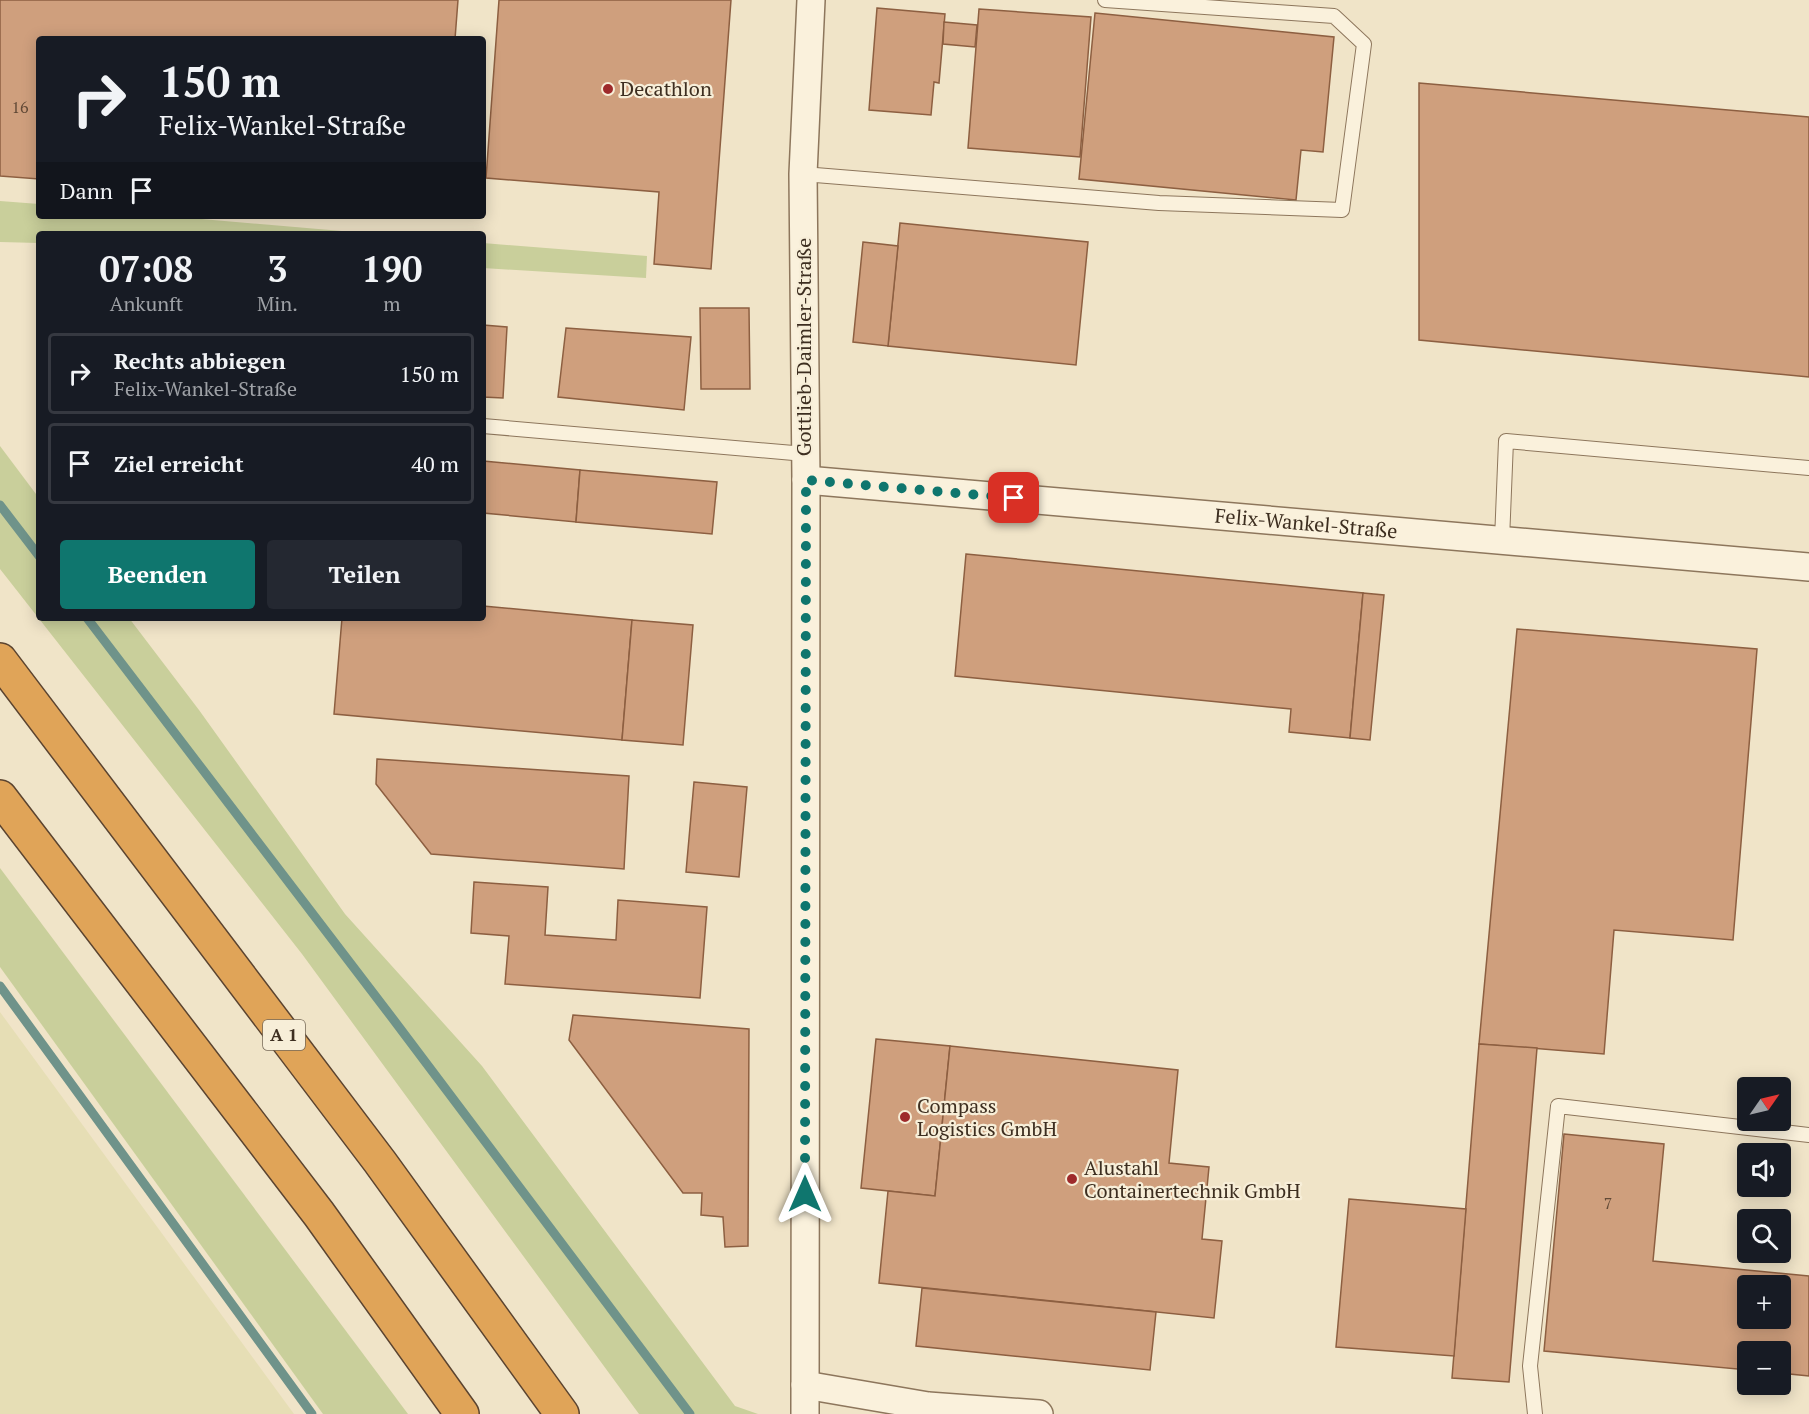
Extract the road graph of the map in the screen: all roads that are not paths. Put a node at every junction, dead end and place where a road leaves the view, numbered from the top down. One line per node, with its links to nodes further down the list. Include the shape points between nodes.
1 (811, 0): 3 (street, Gottlieb-Daimler-Straße)
2 (1105, 0): 3 (lane, via 1334,16 1364,44 1342,210 1159,202)
3 (803, 174): 5 (street, Gottlieb-Daimler-Straße)
4 (486, 426): 5 (lane)
5 (806, 467): 7 (street, Felix-Wankel-Straße); 12 (street, Gottlieb-Daimler-Straße)
6 (1809, 468): 7 (lane, via 1506,441)
7 (1502, 540): 8 (street, Felix-Wankel-Straße)
8 (1809, 567)
9 (0, 660): 14 (highway, A 1, via 380,1162)
10 (0, 797): 13 (highway, via 319,1214)
11 (1809, 1135): 17 (lane, via 1558,1106 1530,1366)
12 (805, 1385): 15 (street, Gottlieb-Daimler-Straße); 16 (street, via 928,1406)
13 (462, 1414)
14 (562, 1414)
15 (805, 1414)
16 (1039, 1414)
17 (1535, 1414)

